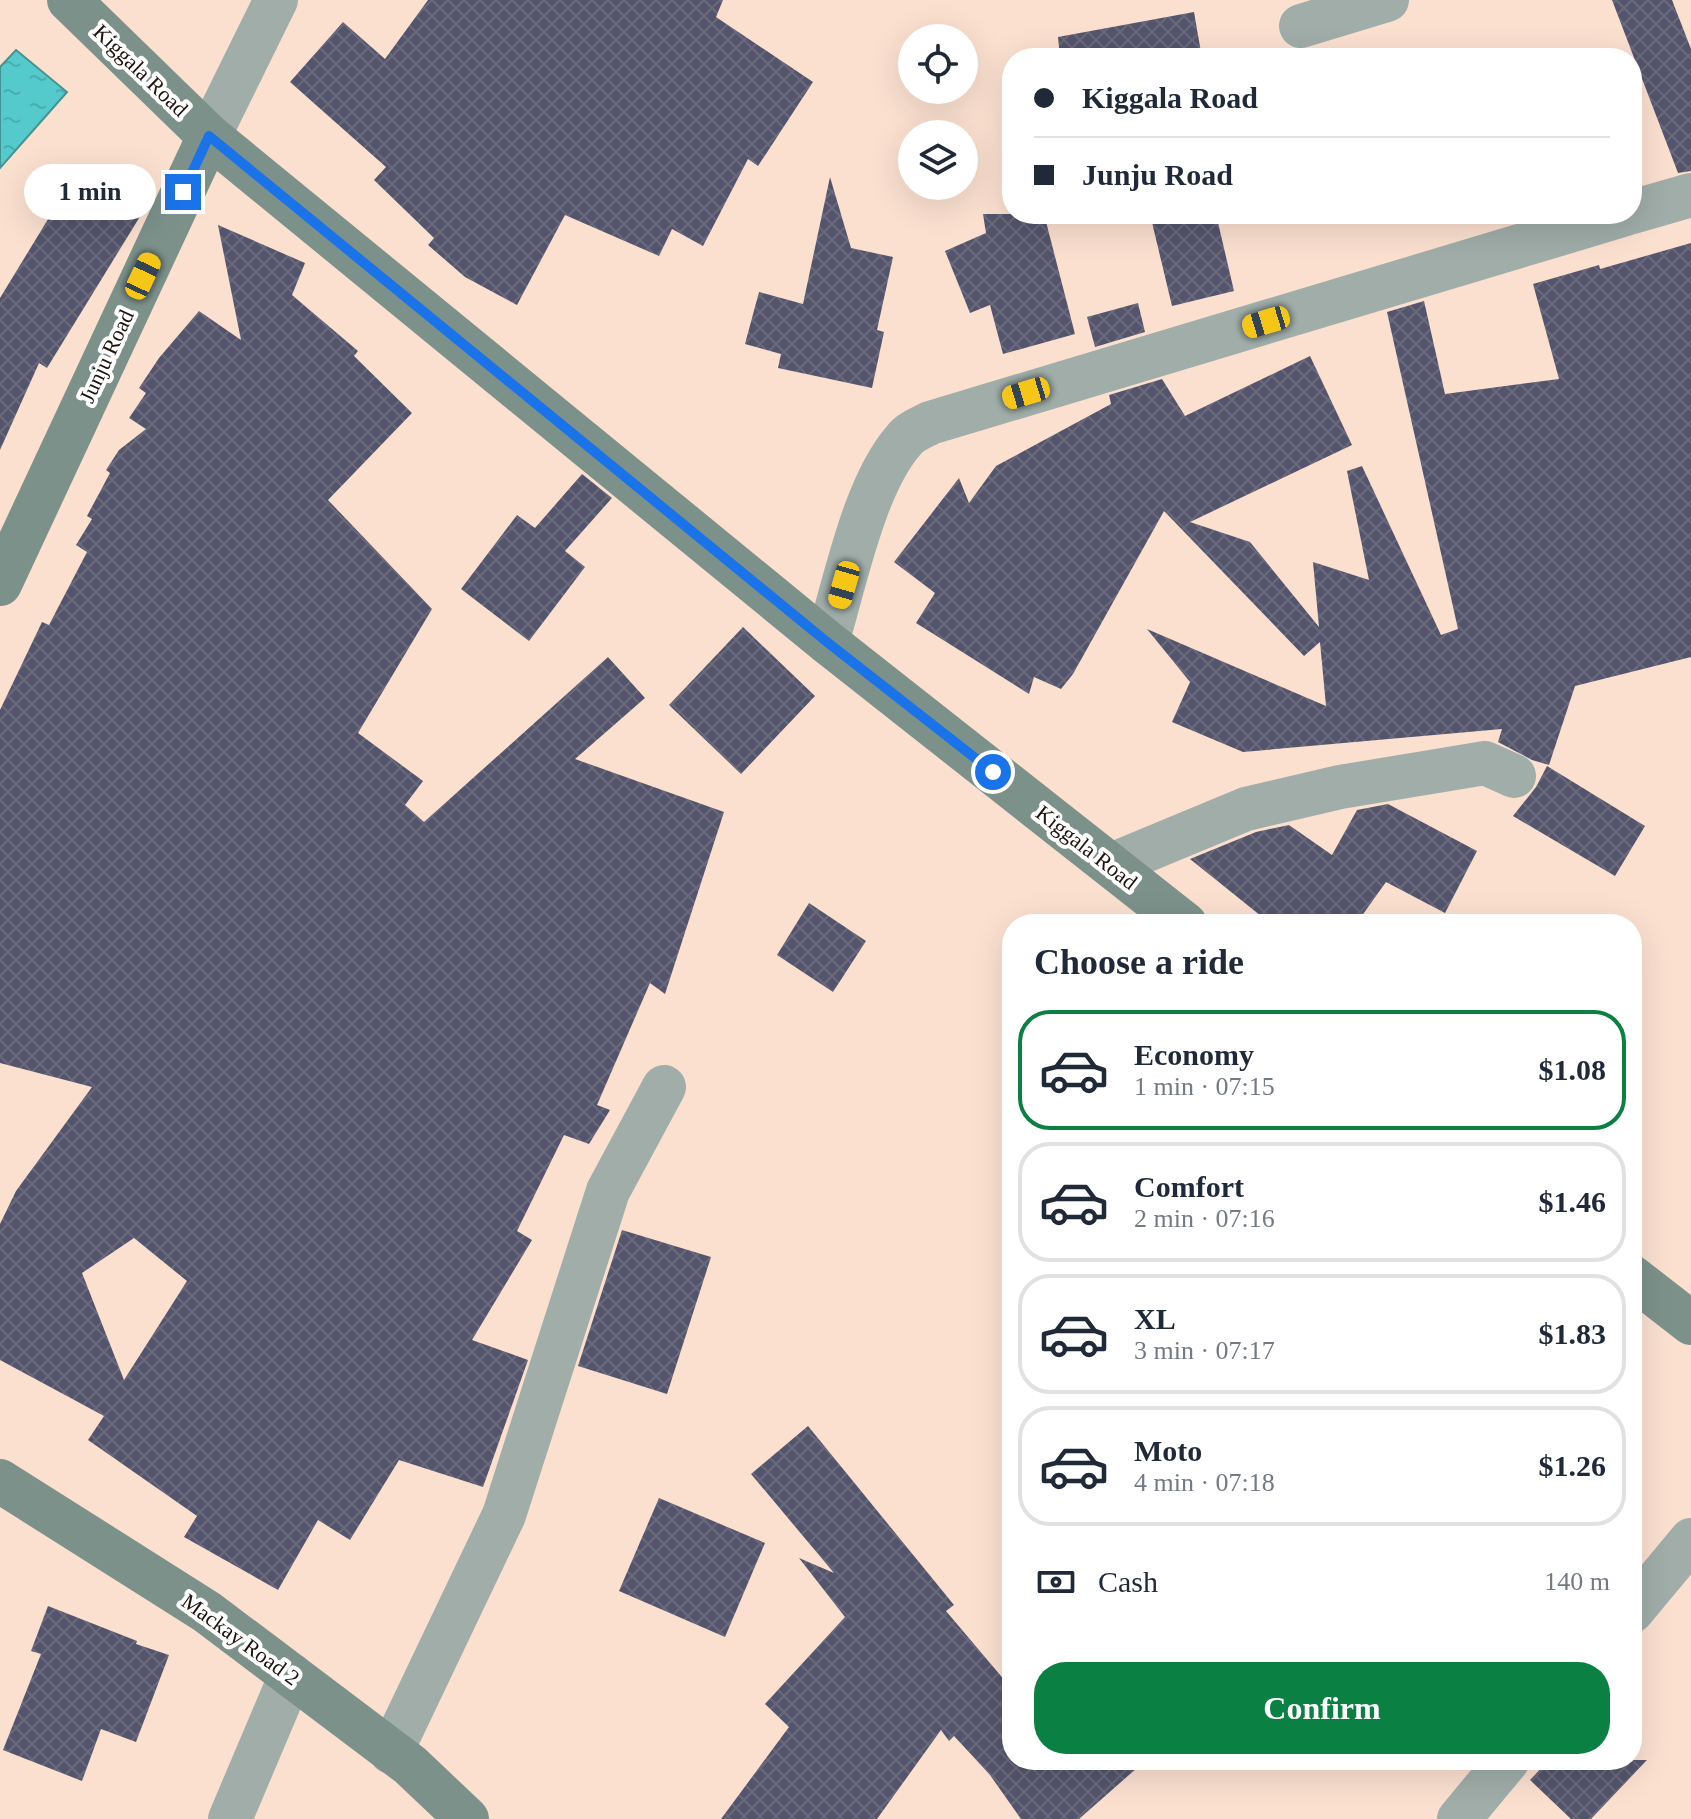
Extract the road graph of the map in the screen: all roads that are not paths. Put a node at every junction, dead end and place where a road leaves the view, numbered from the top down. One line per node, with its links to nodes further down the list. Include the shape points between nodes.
1 (69, 0): 5 (street, Kiggala Road)
2 (276, 0): 5 (street, Junju Road)
3 (1387, 0): 4 (street)
4 (1301, 26)
5 (209, 136): 9 (street, Junju Road); 10 (street, Kiggala Road)
6 (1691, 195): 7 (street)
7 (1642, 209)
8 (1593, 224): 10 (street, via 930,423 906,437 884,468)
9 (0, 584)
10 (827, 642): 12 (street, Kiggala Road)
11 (1514, 776): 12 (street, via 1485,763 1340,787 1246,809)
12 (1111, 865): 13 (street, Kiggala Road)
13 (1172, 914)
14 (664, 1087): 21 (street, via 608,1191 504,1515)
15 (1642, 1285): 16 (street)
16 (1691, 1323)
17 (0, 1481): 20 (street, Mackay Road 2, via 207,1612)
18 (1691, 1540): 19 (street)
19 (1642, 1599)
20 (291, 1675): 21 (street, Mackay Road 2); 23 (street)
21 (391, 1752): 24 (street, Mackay Road 2)
22 (1500, 1770): 25 (street)
23 (230, 1819)
24 (467, 1819)
25 (1459, 1819)

